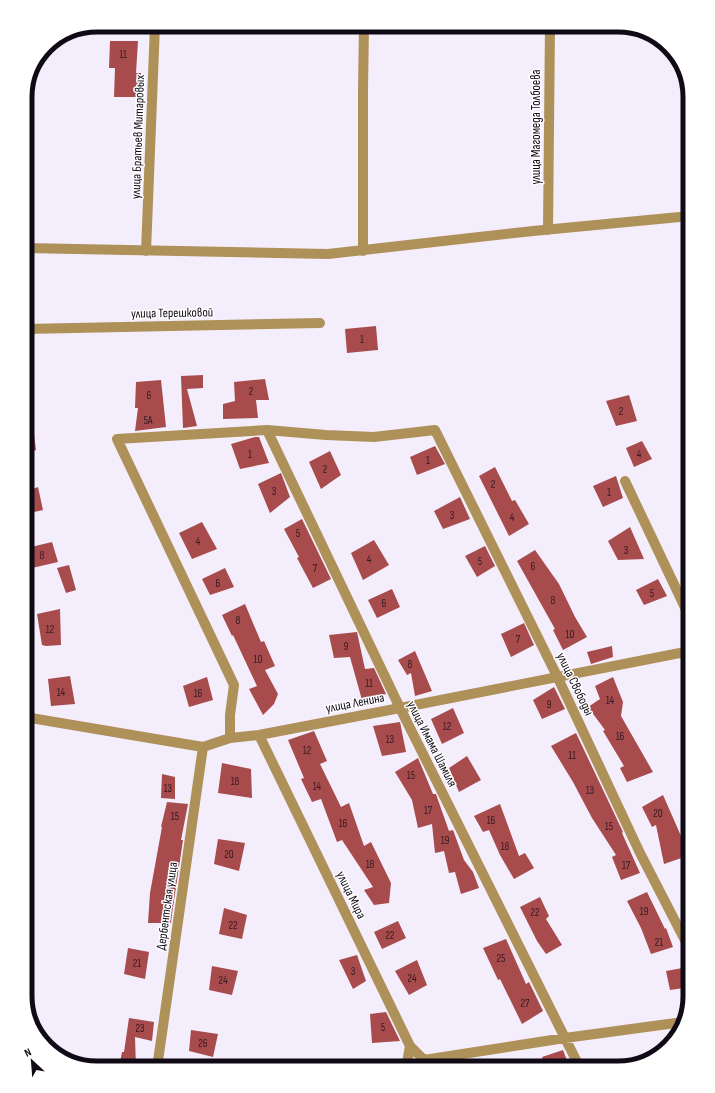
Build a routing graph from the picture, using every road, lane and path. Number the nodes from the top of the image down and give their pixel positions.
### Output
1 (155, 32) edge
2 (364, 32) edge
3 (550, 32) edge
4 (683, 217) edge
5 (548, 230) junction
6 (32, 248) edge
7 (363, 250) junction
8 (146, 251) junction
9 (320, 323) dead end
10 (32, 329) edge
11 (267, 430) junction
12 (625, 480) dead end
13 (683, 603) edge
14 (683, 652) edge
15 (557, 676) junction
16 (400, 708) junction
17 (32, 718) edge
18 (260, 734) junction
19 (230, 738) junction
20 (203, 747) junction
21 (683, 936) edge
22 (677, 1023) edge
23 (565, 1038) junction
24 (410, 1046) junction
25 (158, 1061) edge
26 (407, 1061) edge
27 (423, 1061) edge
28 (442, 1061) edge
29 (576, 1061) edge

1 - 8 street, улица Братьев Митаровых
2 - 7 street
3 - 5 street, улица Магомеда Толбоева
4 - 5 street
5 - 7 street
6 - 8 street
7 - 8 street
9 - 10 street, улица Терешковой
11 - 15 street, улица Свободы
11 - 16 street, улица Имама Шамиля
11 - 19 street
12 - 13 street
14 - 15 street, улица Ленина
15 - 16 street, улица Ленина
15 - 21 street, улица Свободы
16 - 18 street, улица Ленина
16 - 23 street, улица Имама Шамиля
17 - 20 street, улица Ленина
18 - 19 street, улица Ленина
18 - 24 street, улица Мира
19 - 20 street, улица Ленина
20 - 25 street, Дербентская улица
22 - 23 street
23 - 28 street
23 - 29 street, улица Имама Шамиля
24 - 26 street
24 - 27 street, улица Мира

